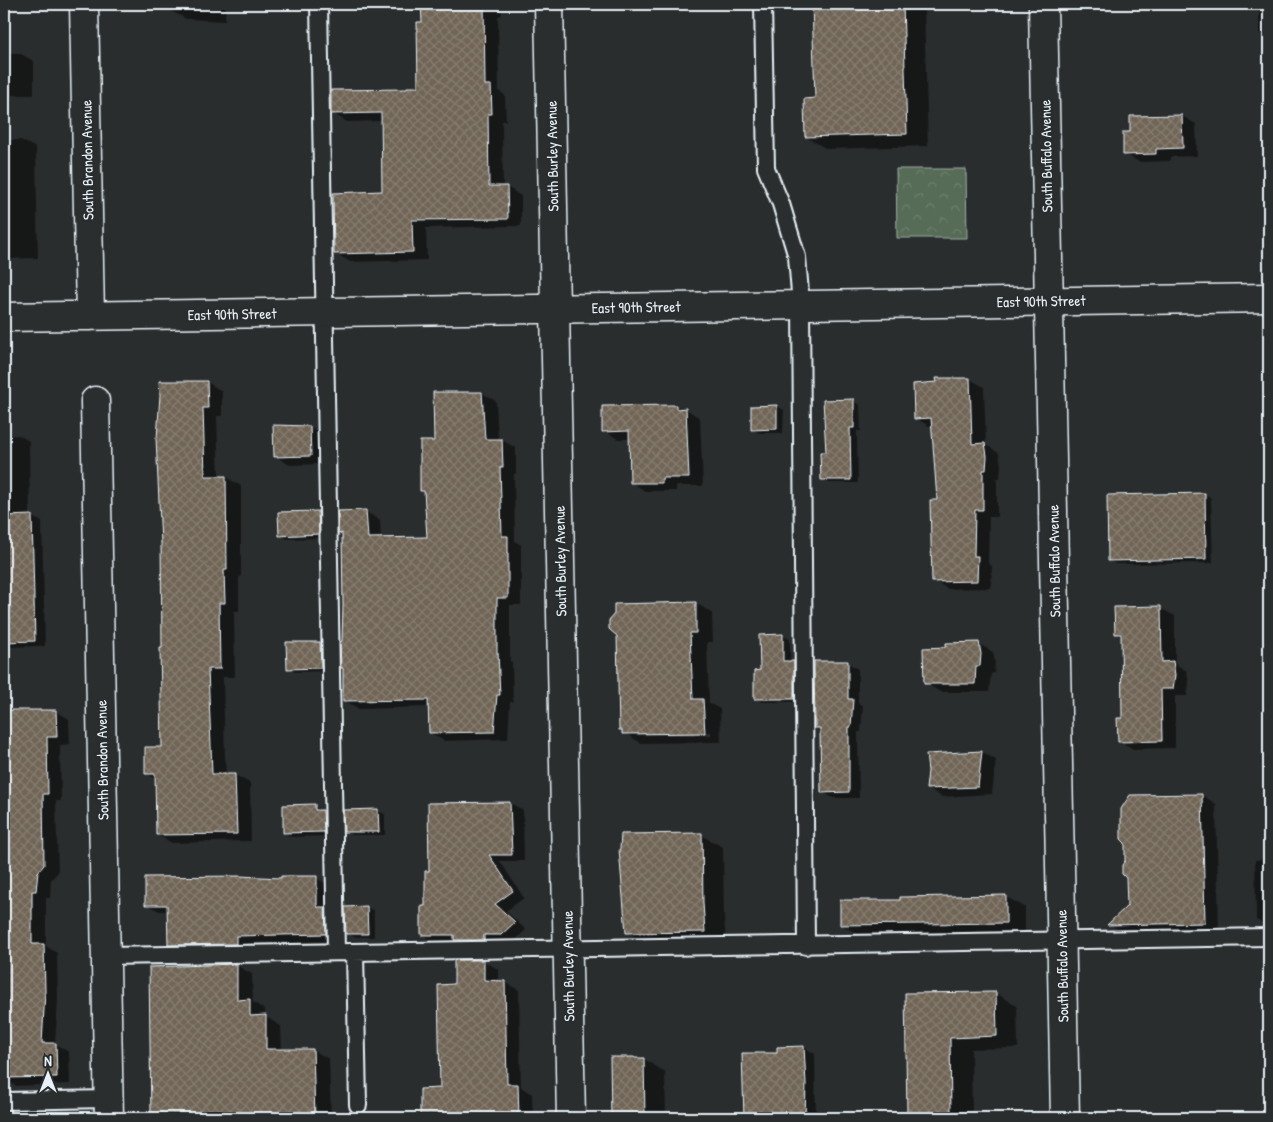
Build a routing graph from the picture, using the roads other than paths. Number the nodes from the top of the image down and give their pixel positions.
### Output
1 (84, 4) edge
2 (319, 4) edge
3 (549, 4) edge
4 (763, 4) edge
5 (1044, 4) edge
6 (1269, 298) edge
7 (1048, 301) junction
8 (801, 305) junction
9 (555, 308) junction
10 (325, 312) junction
11 (90, 316) junction
12 (4, 317) edge
13 (95, 401) dead end
14 (1269, 937) edge
15 (1062, 940) junction
16 (806, 946) junction
17 (568, 948) junction
18 (336, 952) junction
19 (355, 952) junction
20 (106, 956) junction
21 (4, 1101) edge
22 (358, 1105) dead end
23 (109, 1109) edge
24 (571, 1118) edge
25 (1064, 1118) edge

1 - 11 street, South Brandon Avenue
2 - 10 lane
3 - 9 street, South Burley Avenue
4 - 8 lane
5 - 7 street, South Buffalo Avenue
6 - 7 street, East 90th Street
7 - 8 street, East 90th Street
7 - 15 street, South Buffalo Avenue
8 - 9 street, East 90th Street
8 - 16 lane
9 - 10 street, East 90th Street
9 - 17 street, South Burley Avenue
10 - 11 street, East 90th Street
10 - 18 lane
11 - 12 street, East 90th Street
13 - 20 street, South Brandon Avenue
14 - 15 lane
15 - 16 lane
15 - 25 street, South Buffalo Avenue
16 - 17 lane
17 - 19 lane
17 - 24 street, South Burley Avenue
18 - 19 lane
18 - 20 lane
19 - 22 lane
20 - 23 street, South Brandon Avenue
21 - 23 lane

